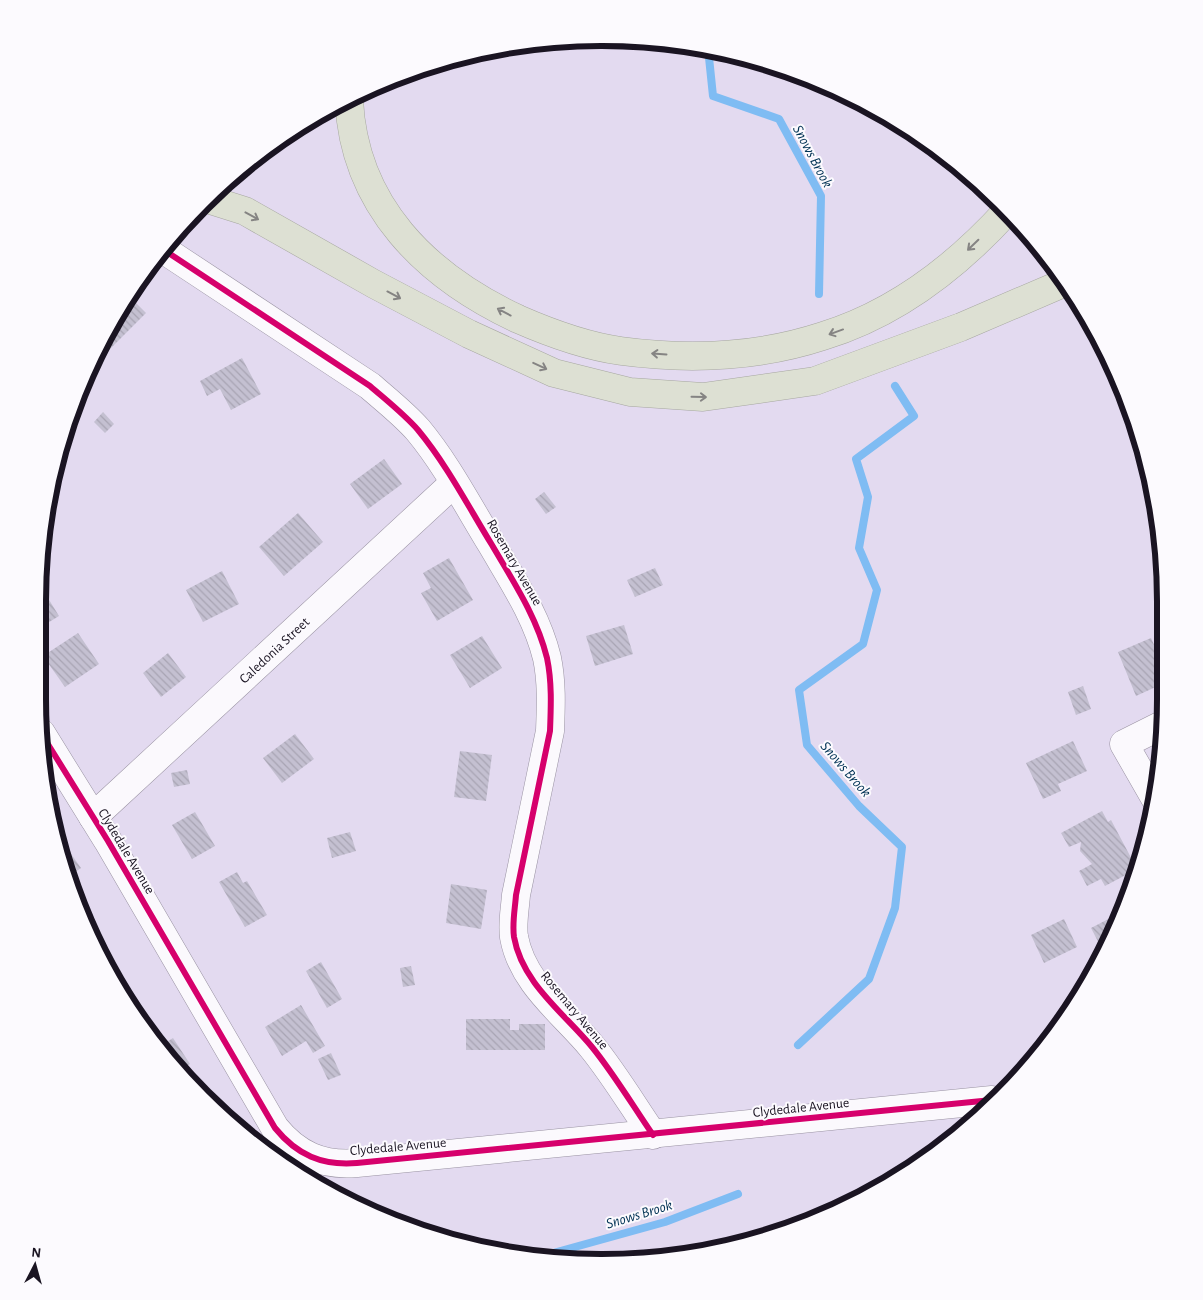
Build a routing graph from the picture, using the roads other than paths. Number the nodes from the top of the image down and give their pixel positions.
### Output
1 (350, 107) edge
2 (216, 202) edge
3 (1001, 217) edge
4 (169, 253) edge
5 (1058, 286) edge
6 (454, 483) junction
7 (1156, 727) edge
8 (48, 744) edge
9 (1149, 788) edge
10 (93, 817) junction
11 (984, 1101) edge
12 (653, 1135) junction

3 -> 1 highway
2 -> 5 highway
4 - 6 street, Rosemary Avenue
6 - 10 street, Caledonia Street
6 - 12 street, Rosemary Avenue
7 - 9 street
8 - 10 street, Clydedale Avenue
10 - 12 street, Clydedale Avenue
11 - 12 street, Clydedale Avenue

